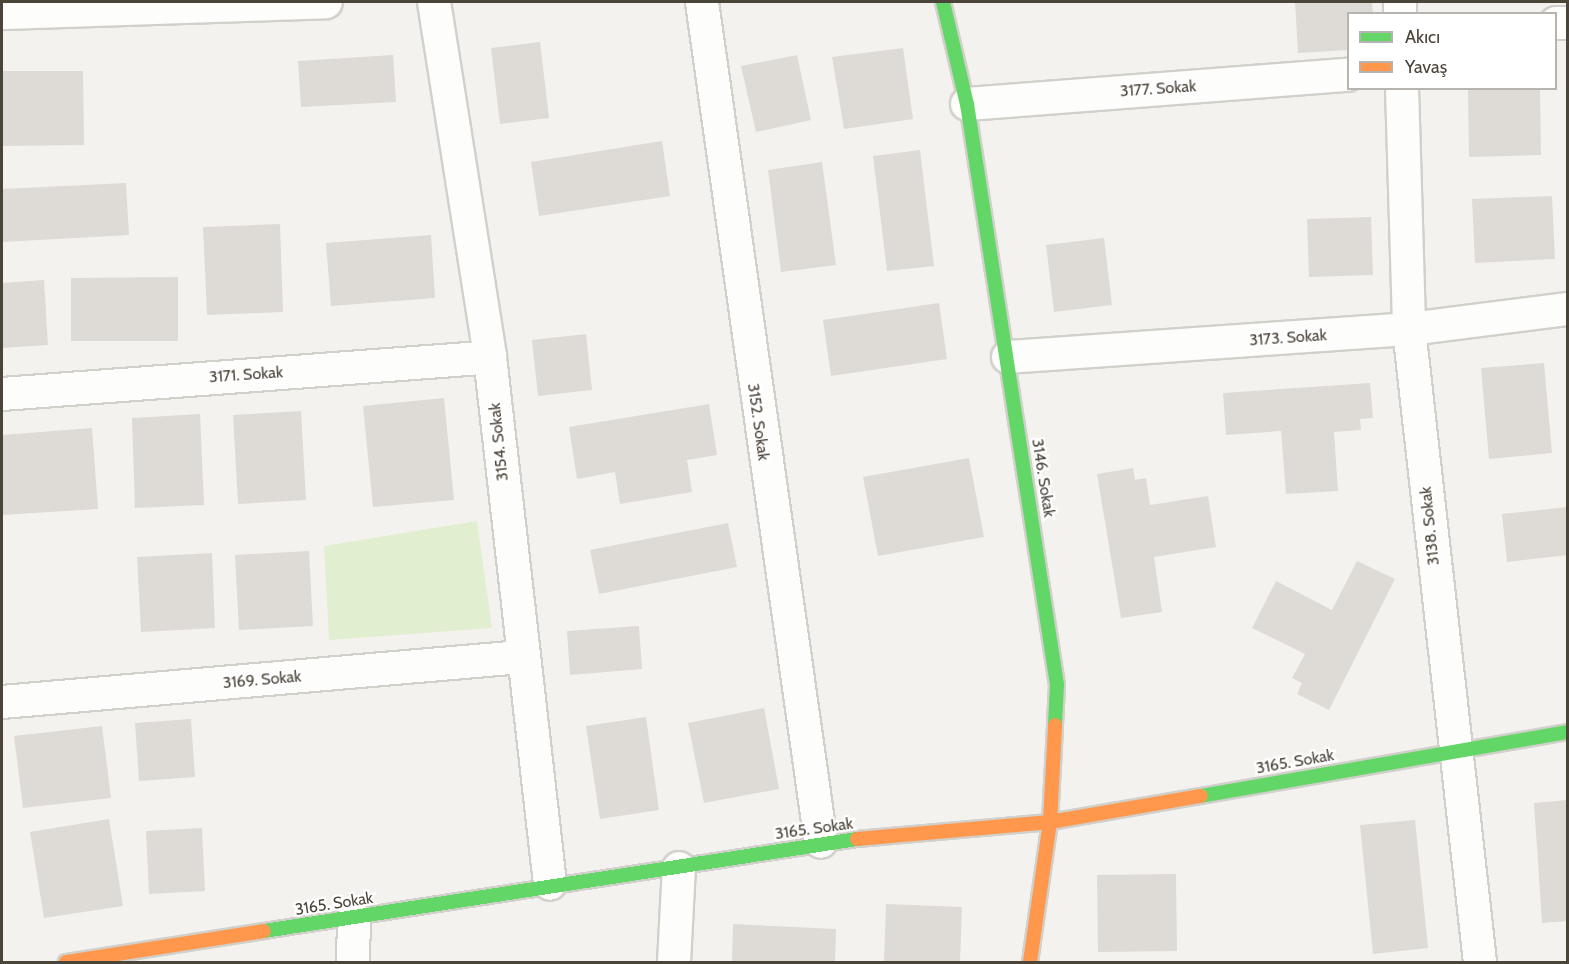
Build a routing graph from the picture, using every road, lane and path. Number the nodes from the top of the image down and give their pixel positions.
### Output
1 (326, 2) edge
2 (434, 2) edge
3 (702, 2) edge
4 (943, 2) edge
5 (2, 13) edge
6 (1347, 75) edge
7 (1402, 90) edge
8 (967, 104) junction
9 (1568, 309) edge
10 (1409, 329) junction
11 (490, 357) junction
12 (1008, 357) junction
13 (2, 394) edge
14 (522, 657) junction
15 (2, 702) edge
16 (1568, 732) edge
17 (1452, 751) junction
18 (1050, 822) junction
19 (821, 842) junction
20 (679, 868) junction
21 (550, 884) junction
22 (354, 918) junction
23 (66, 963) edge
24 (353, 963) edge
25 (674, 963) edge
26 (1030, 963) edge
27 (1480, 963) edge

1 - 5 street
2 - 11 street, 3154. Sokak
3 - 19 street, 3152. Sokak
4 - 8 street, 3146. Sokak
6 - 8 street, 3177. Sokak
7 - 10 street, 3138. Sokak
8 - 12 street, 3146. Sokak
9 - 10 street, 3173. Sokak
10 - 12 street, 3173. Sokak
10 - 17 street, 3138. Sokak
11 - 13 street, 3171. Sokak
11 - 14 street, 3154. Sokak
12 - 18 street, 3146. Sokak
14 - 15 street, 3169. Sokak
14 - 21 street, 3154. Sokak
16 - 17 street, 3165. Sokak
17 - 18 street, 3165. Sokak
17 - 27 street, 3138. Sokak
18 - 19 street, 3165. Sokak
18 - 26 street, 3146. Sokak
19 - 20 street, 3165. Sokak
20 - 21 street, 3165. Sokak
20 - 25 street
21 - 22 street, 3165. Sokak
22 - 23 street, 3165. Sokak
22 - 24 street

